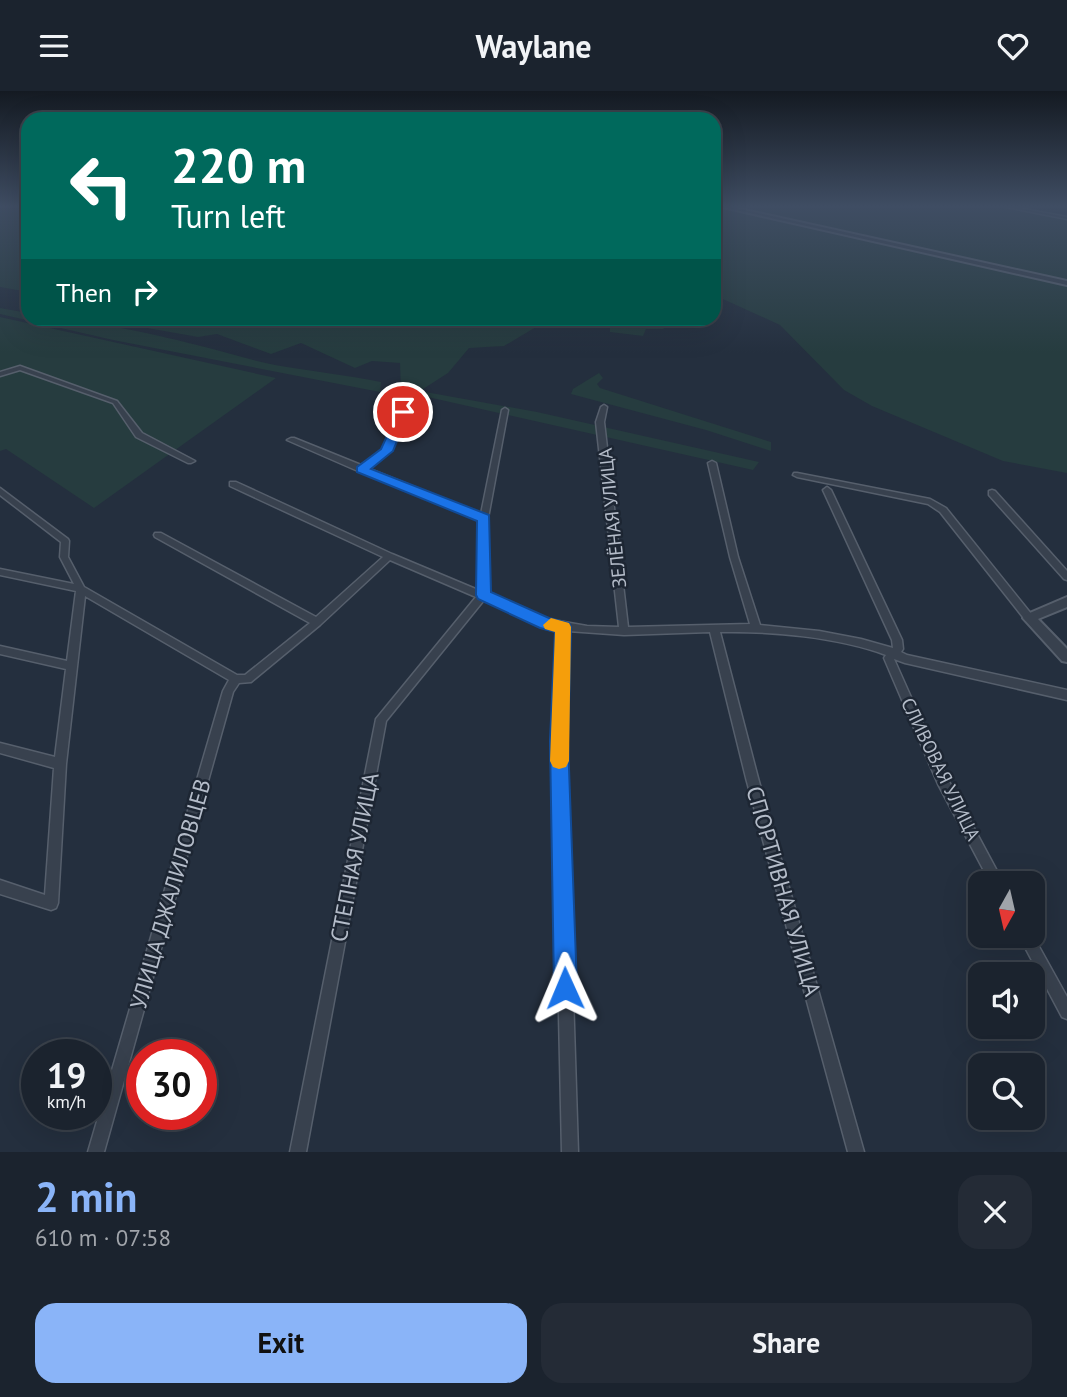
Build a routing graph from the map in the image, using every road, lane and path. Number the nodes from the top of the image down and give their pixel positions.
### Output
1 (939, 255) edge
2 (1067, 283) edge
3 (0, 374) edge
4 (411, 392) dead end
5 (604, 407) dead end
6 (505, 410) dead end
7 (291, 440) dead end
8 (191, 461) dead end
9 (712, 463) dead end
10 (361, 470) junction
11 (797, 475) dead end
12 (233, 484) dead end
13 (827, 490) dead end
14 (0, 491) edge
15 (992, 493) dead end
16 (484, 518) junction
17 (158, 535) dead end
18 (389, 556) junction
19 (0, 572) edge
20 (1067, 577) edge
21 (81, 589) junction
22 (484, 595) junction
23 (1067, 602) edge
24 (1029, 618) junction
25 (317, 622) junction
26 (563, 627) junction
27 (714, 628) junction
28 (756, 629) junction
29 (624, 631) junction
30 (0, 650) edge
31 (894, 653) junction
32 (1067, 657) edge
33 (72, 666) junction
34 (236, 679) junction
35 (1067, 695) edge
36 (0, 748) edge
37 (60, 764) junction
38 (991, 871) edge
39 (0, 887) edge
40 (1033, 949) edge
41 (1067, 1012) edge
42 (96, 1152) edge
43 (298, 1152) edge
44 (570, 1152) edge
45 (856, 1152) edge

1 - 2 street
3 - 8 street
4 - 10 street
5 - 29 street, ЗЕЛЁНАЯ УЛИЦА
6 - 16 street
7 - 10 street
9 - 28 street
10 - 16 street
11 - 24 street
12 - 18 street
13 - 31 street
14 - 21 street
15 - 20 street
16 - 22 street
17 - 25 street
18 - 22 street
18 - 25 street
19 - 21 street
21 - 33 street
21 - 34 street
22 - 26 street
22 - 43 street, СТЕПНАЯ УЛИЦА
23 - 24 street
24 - 32 street
25 - 34 street
26 - 29 street
26 - 44 street
27 - 28 street
27 - 29 street
27 - 45 street, СПОРТИВНАЯ УЛИЦА
28 - 31 street
30 - 33 street
31 - 35 street
31 - 38 street, СЛИВОВАЯ УЛИЦА
33 - 37 street
34 - 42 street, УЛИЦА ДЖАЛИЛОВЦЕВ
36 - 37 street
37 - 39 street
40 - 41 street

